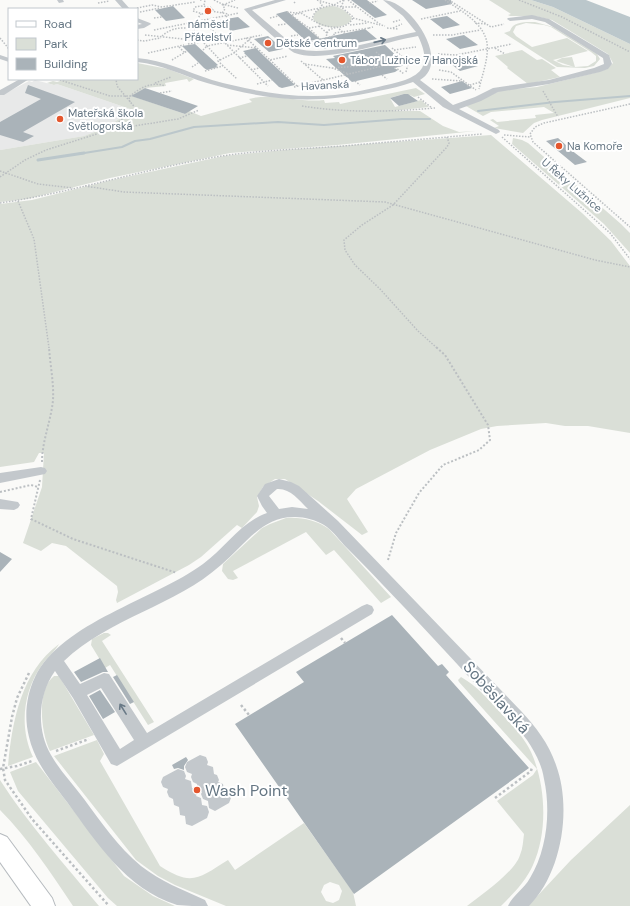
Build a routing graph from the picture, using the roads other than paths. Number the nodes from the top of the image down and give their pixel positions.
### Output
1 (118, 0) edge
2 (283, 0) edge
3 (386, 0) edge
4 (273, 1) edge
5 (126, 8) edge
6 (138, 20) edge
7 (507, 21) road end
8 (138, 30) edge
9 (421, 33) junction
10 (138, 60) edge
11 (23, 80) edge
12 (415, 80) junction
13 (0, 89) edge
14 (256, 92) junction
15 (246, 98) dead end
16 (446, 107) junction
17 (498, 134) road end
18 (41, 471) road end
19 (0, 478) edge
20 (0, 504) edge
21 (14, 505) dead end
22 (276, 514) junction
23 (332, 524) junction
24 (367, 610) dead end
25 (55, 660) junction
26 (78, 692) junction
27 (144, 742) junction
28 (0, 844) edge
29 (44, 906) edge
30 (199, 906) edge
31 (517, 906) edge

1 - 5 street
2 - 4 street
3 - 9 street
4 -> 9 street
6 - 8 street
7 - 16 street
9 - 12 street
10 - 14 street, Havanská
11 - 13 street
12 - 14 street, Havanská
12 - 16 street
14 - 15 street
16 - 17 street
18 - 19 street
20 - 21 street
22 - 23 street
22 - 23 street, Soběslavská
22 - 25 street
23 - 31 street, Soběslavská
24 - 27 street
25 - 26 street
25 - 30 street
27 -> 26 street
26 - 27 street
28 - 29 main road

